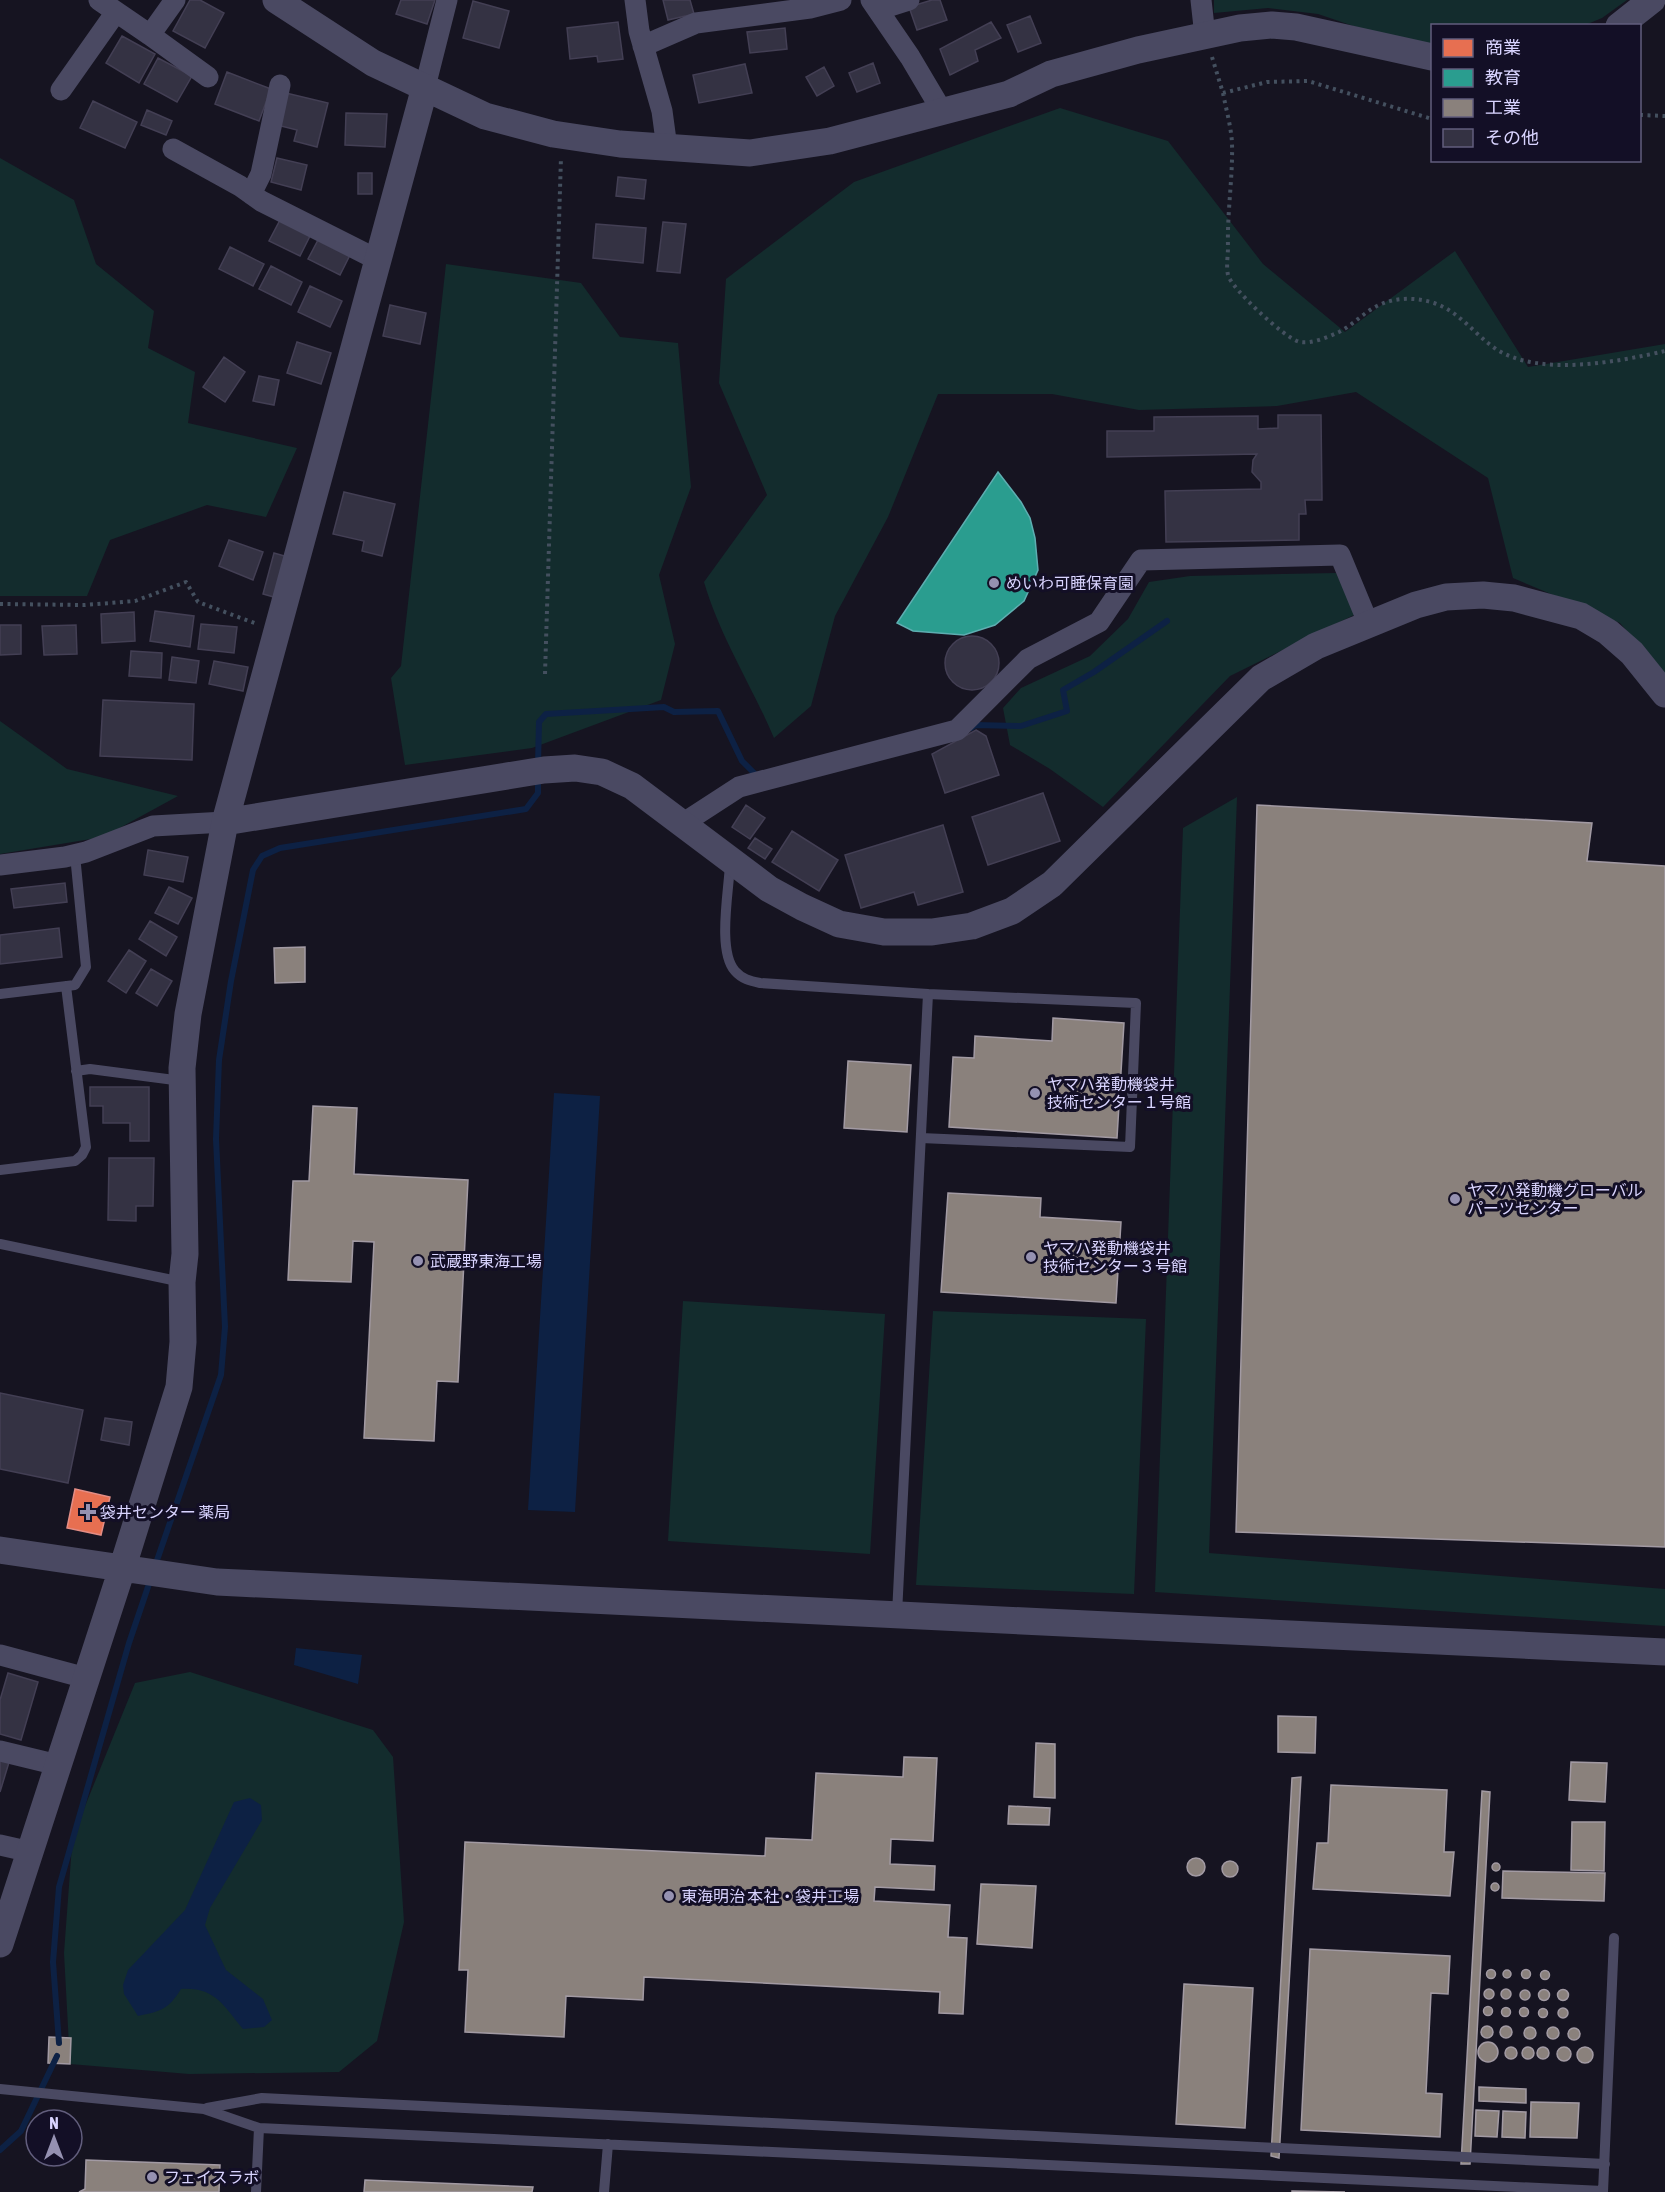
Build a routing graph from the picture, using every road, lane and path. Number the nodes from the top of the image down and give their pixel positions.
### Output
1 (99, 0) edge
2 (175, 0) edge
3 (276, 0) edge
4 (447, 0) edge
5 (635, 0) edge
6 (842, 0) edge
7 (909, 0) edge
8 (1201, 0) edge
9 (1652, 0) edge
10 (875, 6) edge
11 (116, 12) junction
12 (1621, 24) edge
13 (150, 35) junction
14 (1205, 36) junction
15 (643, 46) junction
16 (1431, 57) edge
17 (208, 77) dead end
18 (280, 85) dead end
19 (425, 87) junction
20 (61, 90) dead end
21 (1223, 93) junction
22 (942, 111) junction
23 (1641, 115) edge
24 (1665, 116) edge
25 (1431, 119) edge
26 (561, 136) junction
27 (667, 148) junction
28 (174, 149) dead end
29 (251, 194) junction
30 (378, 260) junction
31 (1665, 351) edge
32 (0, 604) edge
33 (1369, 625) junction
34 (278, 631) junction
35 (545, 674) dead end
36 (1665, 694) edge
37 (225, 822) junction
38 (682, 824) junction
39 (75, 855) junction
40 (730, 860) junction
41 (0, 865) edge
42 (66, 986) junction
43 (0, 994) edge
44 (928, 994) junction
45 (76, 1071) junction
46 (182, 1081) junction
47 (921, 1138) junction
48 (0, 1170) edge
49 (0, 1244) edge
50 (182, 1282) junction
51 (0, 1550) edge
52 (122, 1569) junction
53 (897, 1614) junction
54 (1665, 1652) edge
55 (0, 1655) edge
56 (86, 1678) junction
57 (0, 1751) edge
58 (58, 1765) junction
59 (0, 1845) edge
60 (31, 1852) junction
61 (1614, 1938) dead end
62 (0, 1944) edge
63 (0, 2089) edge
64 (204, 2109) junction
65 (259, 2128) junction
66 (608, 2144) junction
67 (1605, 2164) junction
68 (256, 2192) edge
69 (604, 2192) edge
70 (1603, 2192) edge

1 - 11 street
2 - 13 street
3 - 19 street
4 - 19 street
5 - 15 street
6 - 15 street
7 - 10 street
8 - 14 street
9 - 12 street
10 - 22 street
11 - 13 street
11 - 20 street
13 - 17 street
14 - 16 street
14 - 21 path
14 - 22 street
15 - 27 street
18 - 29 street
19 - 26 street
19 - 30 street
21 - 25 path
21 - 31 path
22 - 27 street
23 - 24 path
26 - 27 street
26 - 35 path
28 - 29 street
29 - 30 street
30 - 34 street
32 - 34 path
33 - 36 street
33 - 38 street
33 - 40 street
34 - 37 street
37 - 38 street
37 - 39 street
37 - 46 street
38 - 40 street
39 - 41 street
39 - 42 lane
40 - 44 lane
42 - 43 lane
42 - 45 lane
44 - 47 lane
44 - 47 lane
45 - 46 lane
45 - 48 lane
46 - 50 street
47 - 53 lane
49 - 50 lane
50 - 52 street
51 - 52 street
52 - 53 street
52 - 56 street
53 - 54 street
55 - 56 street
56 - 58 street
57 - 58 street
58 - 60 street
59 - 60 street
60 - 62 street
61 - 67 lane
63 - 64 lane
64 - 65 lane
64 - 67 lane
65 - 66 lane
65 - 68 lane
66 - 69 lane
66 - 70 lane
67 - 70 lane

